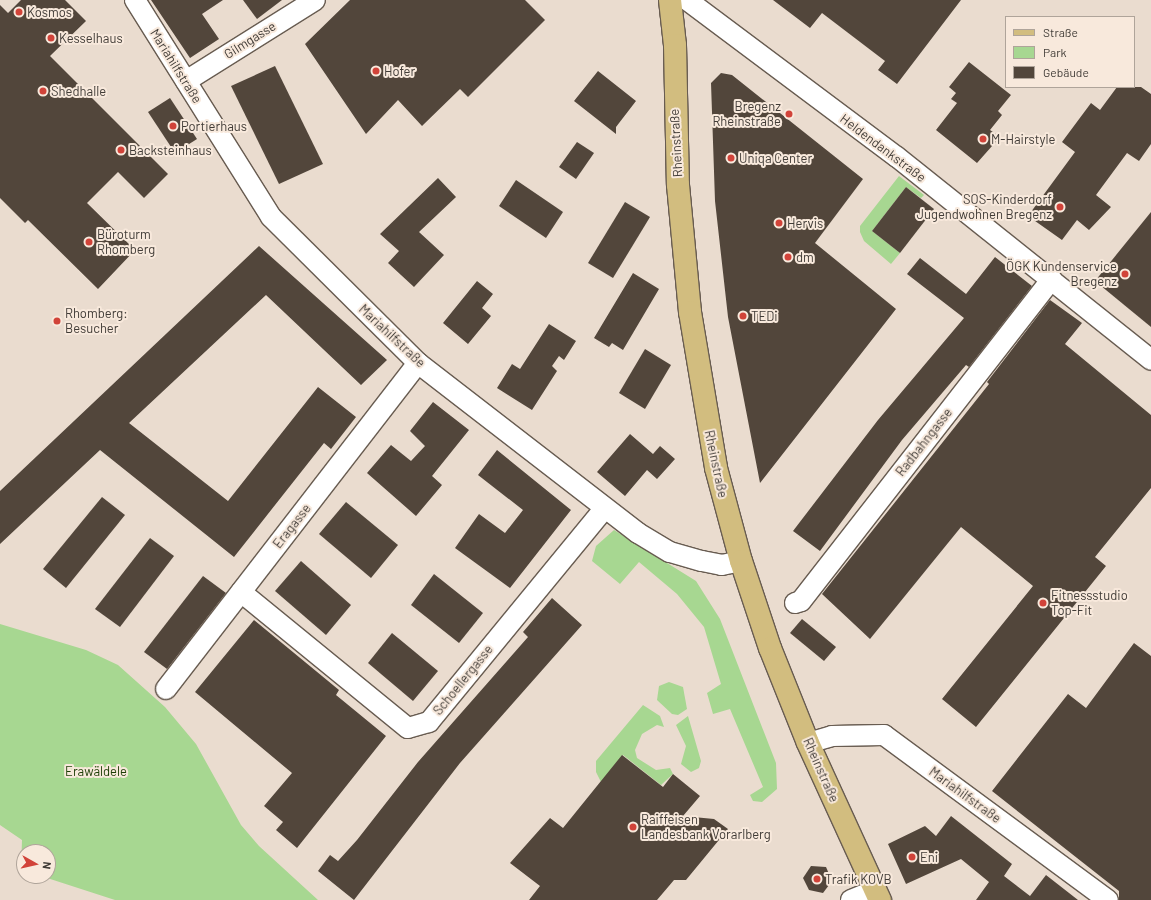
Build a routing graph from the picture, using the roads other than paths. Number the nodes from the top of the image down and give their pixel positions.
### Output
1 (135, 0) edge
2 (315, 0) edge
3 (670, 0) edge
4 (687, 0) edge
5 (186, 81) junction
6 (1052, 279) junction
7 (1151, 360) edge
8 (418, 362) junction
9 (603, 510) junction
10 (741, 560) junction
11 (241, 592) junction
12 (795, 603) dead end
13 (166, 690) dead end
14 (808, 743) junction
15 (878, 895) edge
16 (851, 900) edge
17 (1108, 900) edge

1 - 5 street, Mariahilfstraße
2 - 5 street, Gilmgasse
3 - 10 main road, Rheinstraße
4 - 6 street, Heldendankstraße
5 - 8 street, Mariahilfstraße
6 - 7 street, Heldendankstraße
6 - 12 street, Radbahngasse
8 - 9 street, Mariahilfstraße
8 - 11 street, Eragasse
9 - 10 street, Mariahilfstraße
9 - 11 street, Schoellergasse
10 - 14 main road, Rheinstraße
11 - 13 street, Eragasse
14 - 15 main road, Rheinstraße
14 - 17 street, Mariahilfstraße
15 - 16 street

